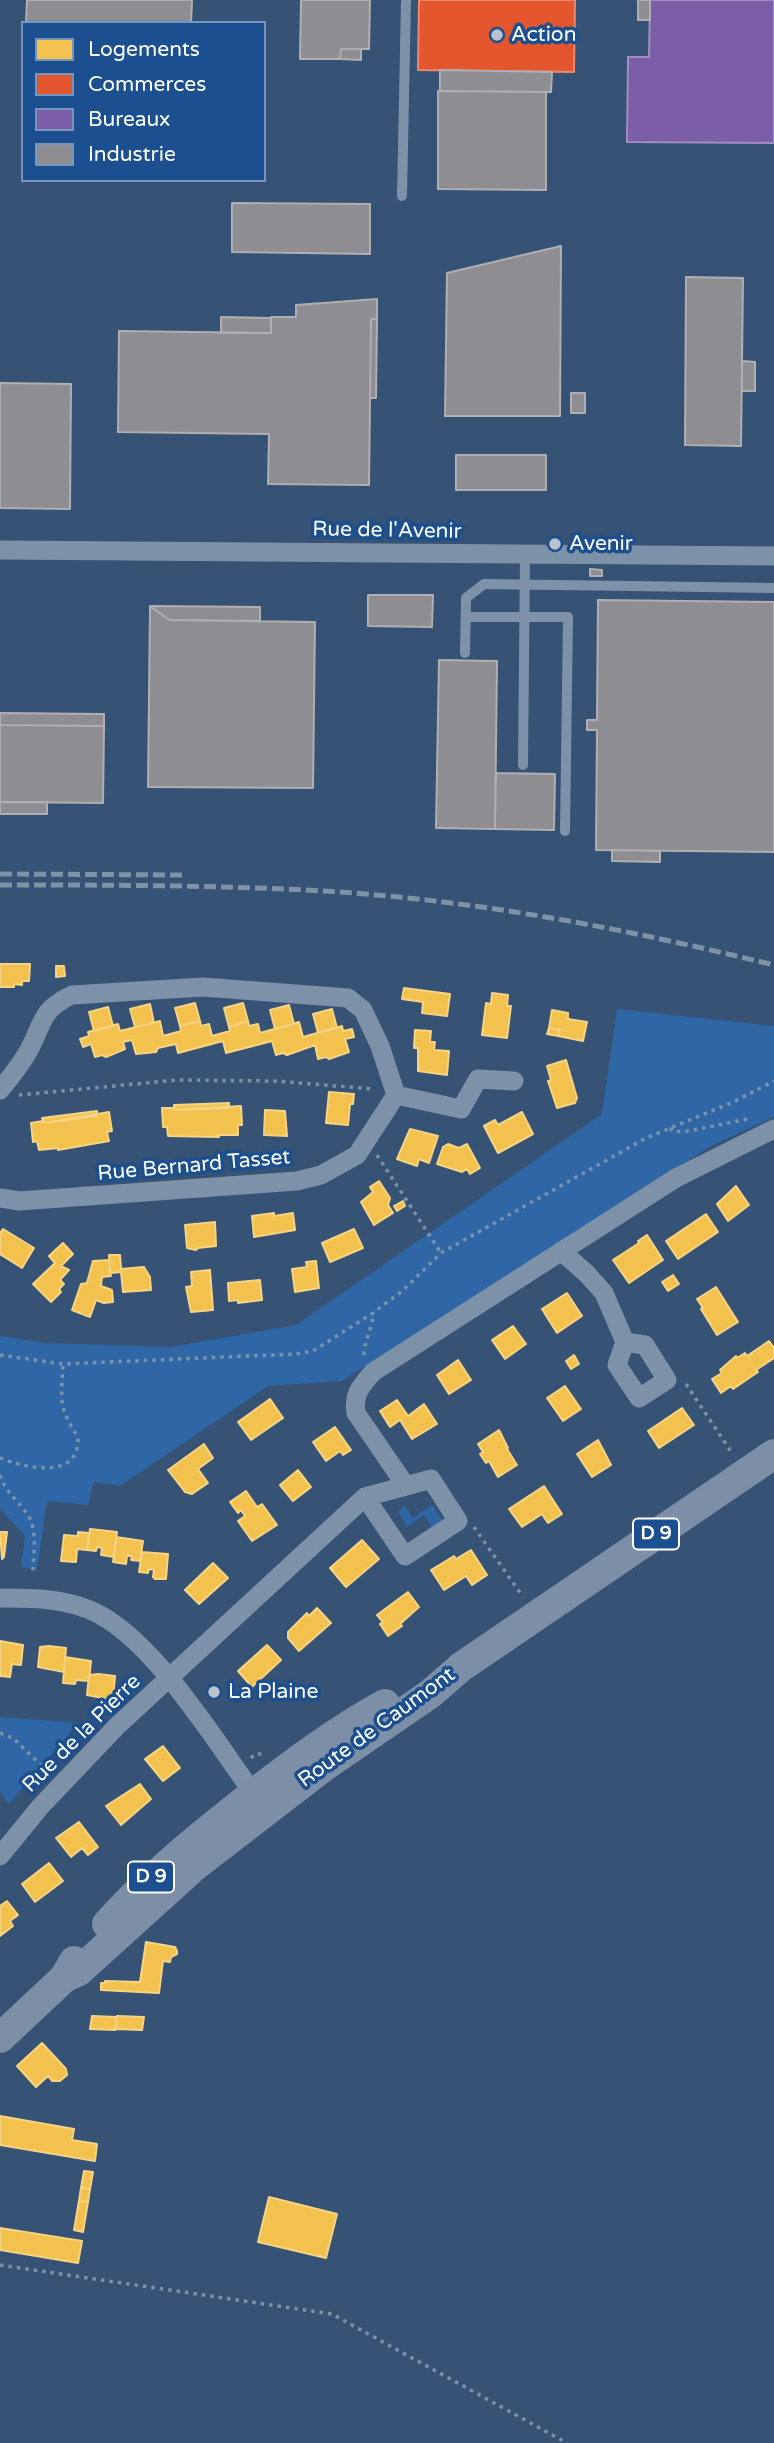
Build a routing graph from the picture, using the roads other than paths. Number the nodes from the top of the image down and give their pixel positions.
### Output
1 (406, 0) edge
2 (402, 197) dead end
3 (0, 550) edge
4 (525, 555) junction
5 (774, 556) edge
6 (525, 584) junction
7 (774, 588) edge
8 (466, 617) junction
9 (525, 617) junction
10 (465, 653) dead end
11 (523, 765) dead end
12 (565, 831) dead end
13 (514, 1082) dead end
14 (7, 1092) edge
15 (396, 1095) junction
16 (768, 1122) edge
17 (0, 1198) edge
18 (561, 1251) junction
19 (625, 1342) junction
20 (774, 1454) edge
21 (406, 1486) junction
22 (365, 1497) junction
23 (0, 1598) edge
24 (171, 1679) junction
25 (260, 1802) junction
26 (0, 1856) edge
27 (0, 2038) edge

1 - 2 lane
3 - 4 street, Rue de l'Avenir
4 - 5 street, Rue de l'Avenir
4 - 6 lane
6 - 7 lane
6 - 8 lane
6 - 9 lane
8 - 9 lane
8 - 10 lane
9 - 11 lane
9 - 12 lane
13 - 15 street
14 - 15 street
15 - 17 street, Rue Bernard Tasset
16 - 18 street
18 - 19 street
18 - 21 street
19 - 19 street
20 - 25 main road, Route de Caumont / D 9
21 - 22 street
21 - 22 street
22 - 24 street, Rue de la Pierre
23 - 24 street
24 - 25 street
24 - 26 street, Rue de la Pierre
25 - 27 main road, Route de Caumont / D 9

